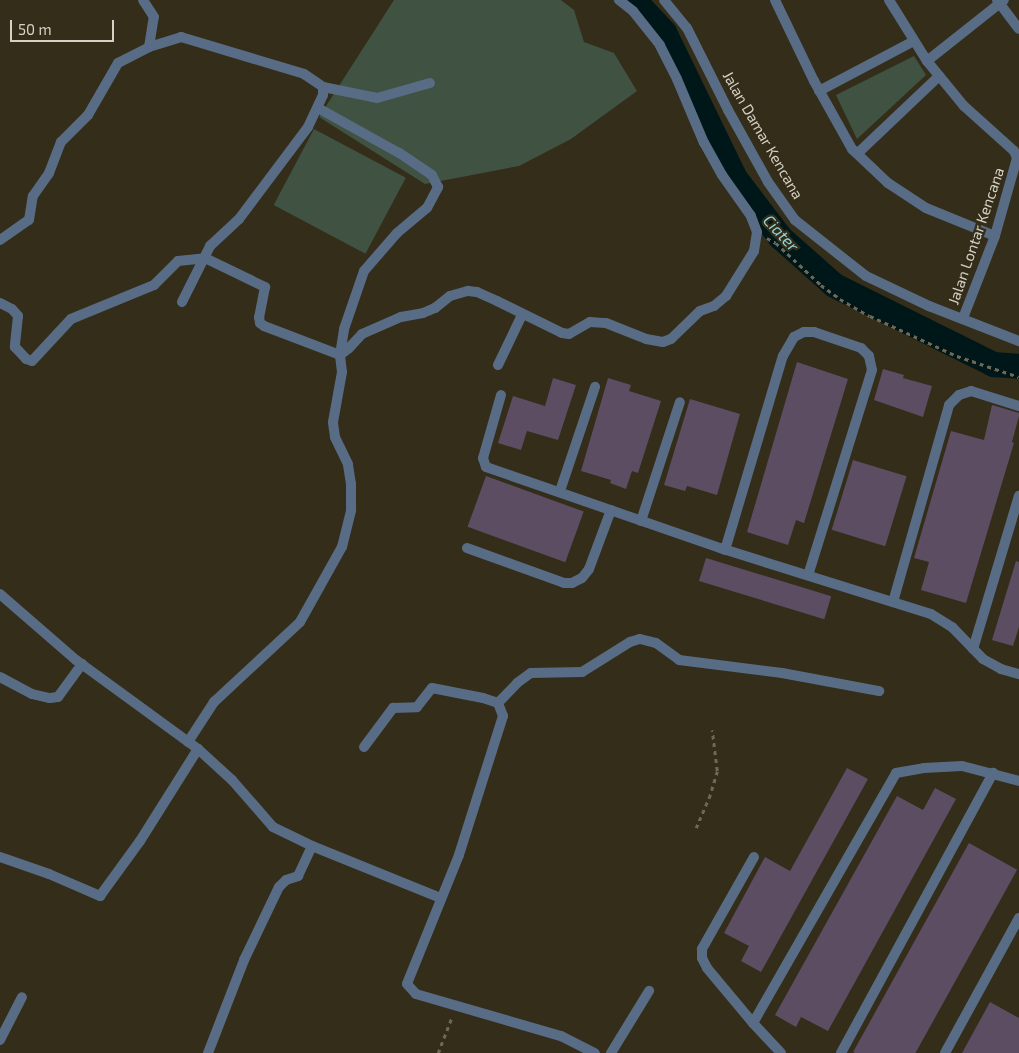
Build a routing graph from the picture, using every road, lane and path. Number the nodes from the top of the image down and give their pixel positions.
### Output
1 (143, 0) edge
2 (619, 0) edge
3 (664, 0) edge
4 (775, 0) edge
5 (889, 0) edge
6 (1000, 1) edge
7 (1019, 29) edge
8 (914, 41) junction
9 (148, 47) junction
10 (927, 61) junction
11 (939, 76) junction
12 (430, 83) dead end
13 (323, 87) junction
14 (819, 91) junction
15 (318, 108) junction
16 (858, 153) junction
17 (757, 232) junction
18 (995, 236) junction
19 (0, 240) edge
20 (205, 258) junction
21 (182, 302) dead end
22 (0, 303) edge
23 (522, 315) junction
24 (962, 318) junction
25 (1019, 341) edge
26 (340, 355) junction
27 (498, 365) dead end
28 (1019, 376) edge
29 (595, 387) dead end
30 (501, 395) dead end
31 (680, 402) dead end
32 (1019, 406) edge
33 (560, 491) junction
34 (1019, 496) edge
35 (612, 510) junction
36 (641, 521) junction
37 (467, 548) dead end
38 (725, 550) junction
39 (808, 575) junction
40 (0, 594) edge
41 (893, 602) junction
42 (973, 649) junction
43 (82, 664) junction
44 (1019, 674) edge
45 (0, 677) edge
46 (879, 691) dead end
47 (498, 703) junction
48 (712, 730) dead end
49 (188, 742) junction
50 (364, 747) dead end
51 (198, 749) junction
52 (993, 773) junction
53 (1019, 781) edge
54 (696, 828) dead end
55 (312, 846) junction
56 (754, 856) dead end
57 (0, 857) edge
58 (441, 898) junction
59 (1019, 918) edge
60 (648, 991) dead end
61 (22, 996) dead end
62 (456, 1007) junction
63 (753, 1023) junction
64 (0, 1040) edge
65 (208, 1053) edge
66 (438, 1053) edge
67 (595, 1053) edge
68 (611, 1053) edge
69 (781, 1053) edge
70 (841, 1053) edge
71 (945, 1053) edge

1 - 9 street
2 - 17 street
3 - 24 street, Jalan Damar Kencana
4 - 14 street
5 - 8 street, Jalan Lontar Kencana
6 - 7 street
6 - 10 street
8 - 10 street, Jalan Lontar Kencana
8 - 14 street
9 - 13 street
9 - 19 street
10 - 11 street, Jalan Lontar Kencana
11 - 16 street
11 - 18 street, Jalan Lontar Kencana
12 - 13 street
13 - 15 street
14 - 16 street
15 - 20 street
15 - 26 street
16 - 18 street
17 - 23 street
17 - 28 path
18 - 24 street, Jalan Lontar Kencana
20 - 21 street
20 - 22 street
20 - 26 street
23 - 26 street
23 - 27 street
24 - 25 street, Jalan Damar Kencana
26 - 49 street
29 - 33 street
30 - 33 street
31 - 36 street
32 - 41 street
33 - 35 street
34 - 42 street
35 - 36 street
35 - 37 street
36 - 38 street
38 - 39 street
38 - 39 street
39 - 41 street
40 - 43 street
41 - 42 street
42 - 44 street
43 - 45 street
43 - 49 street
46 - 47 street
47 - 50 street
47 - 58 street
48 - 54 path
49 - 51 street
51 - 55 street
51 - 57 street
52 - 53 street
52 - 63 street
52 - 70 street
55 - 58 street
55 - 65 street
56 - 63 street
58 - 62 street
59 - 71 street
60 - 68 street
61 - 64 street
62 - 66 path
62 - 67 street
63 - 69 street

